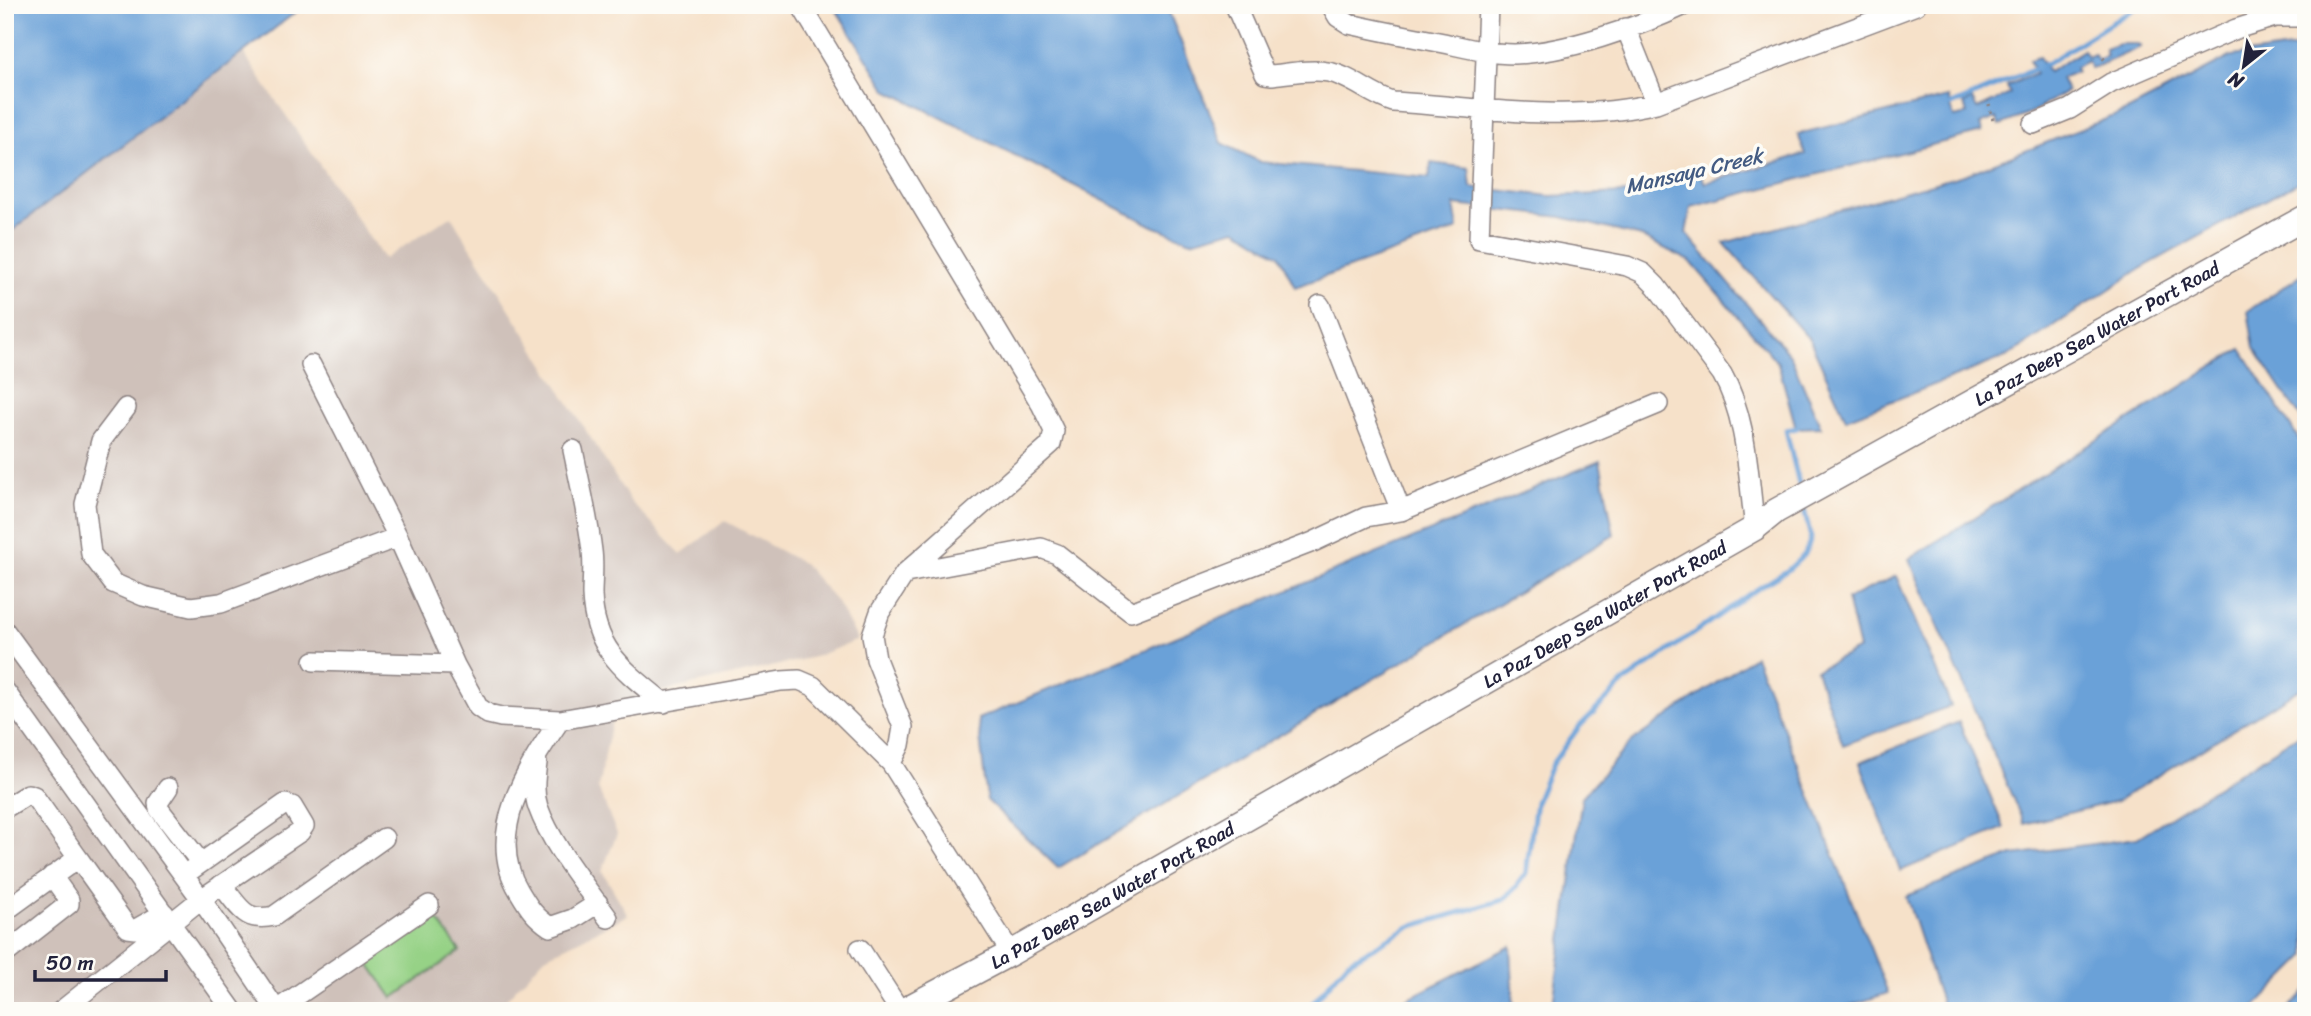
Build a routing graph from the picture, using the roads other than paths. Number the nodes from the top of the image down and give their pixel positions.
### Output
1 (801, 5) edge
2 (1235, 5) edge
3 (1331, 5) edge
4 (1488, 5) edge
5 (1685, 5) edge
6 (1916, 5) edge
7 (2306, 17) edge
8 (1626, 29) junction
9 (1486, 52) junction
10 (1656, 103) junction
11 (1485, 110) junction
12 (2033, 124) dead end
13 (2306, 217) edge
14 (1320, 305) dead end
15 (311, 365) dead end
16 (1658, 404) dead end
17 (126, 408) dead end
18 (573, 450) dead end
19 (1401, 511) junction
20 (1755, 528) junction
21 (398, 537) junction
22 (905, 573) junction
23 (5, 631) edge
24 (314, 661) dead end
25 (455, 665) junction
26 (5, 691) edge
27 (664, 703) junction
28 (561, 720) junction
29 (538, 752) junction
30 (891, 763) junction
31 (169, 788) dead end
32 (5, 808) edge
33 (384, 838) dead end
34 (78, 858) junction
35 (201, 863) junction
36 (184, 875) junction
37 (52, 876) junction
38 (221, 885) junction
39 (201, 899) junction
40 (429, 905) dead end
41 (5, 911) edge
42 (168, 918) junction
43 (860, 949) dead end
44 (1011, 953) junction
45 (5, 954) edge
46 (276, 1010) edge
47 (61, 1011) edge
48 (233, 1011) edge
49 (901, 1011) edge

1 - 22 street
2 - 11 street
3 - 9 street
4 - 9 street
5 - 8 street
6 - 10 street
7 - 12 street
8 - 9 street
8 - 10 street
9 - 11 street
10 - 11 street
11 - 20 street
13 - 20 main road, La Paz Deep Sea Water Port Road
14 - 19 street
15 - 21 street
16 - 19 street
17 - 21 street
18 - 27 street
19 - 22 street
20 - 44 main road, La Paz Deep Sea Water Port Road
21 - 25 street
22 - 30 street
23 - 36 street
24 - 25 street
25 - 28 street
26 - 42 street
27 - 28 street
27 - 30 street
28 - 29 street
29 - 29 street
30 - 44 street
31 - 35 street
32 - 34 street
33 - 38 street
34 - 37 street
34 - 42 street
35 - 36 street
35 - 38 street
36 - 39 street
37 - 41 street
37 - 45 street
38 - 39 street
39 - 42 street
39 - 46 street
40 - 46 street
42 - 47 street
42 - 48 street
43 - 49 street
44 - 49 main road, La Paz Deep Sea Water Port Road

